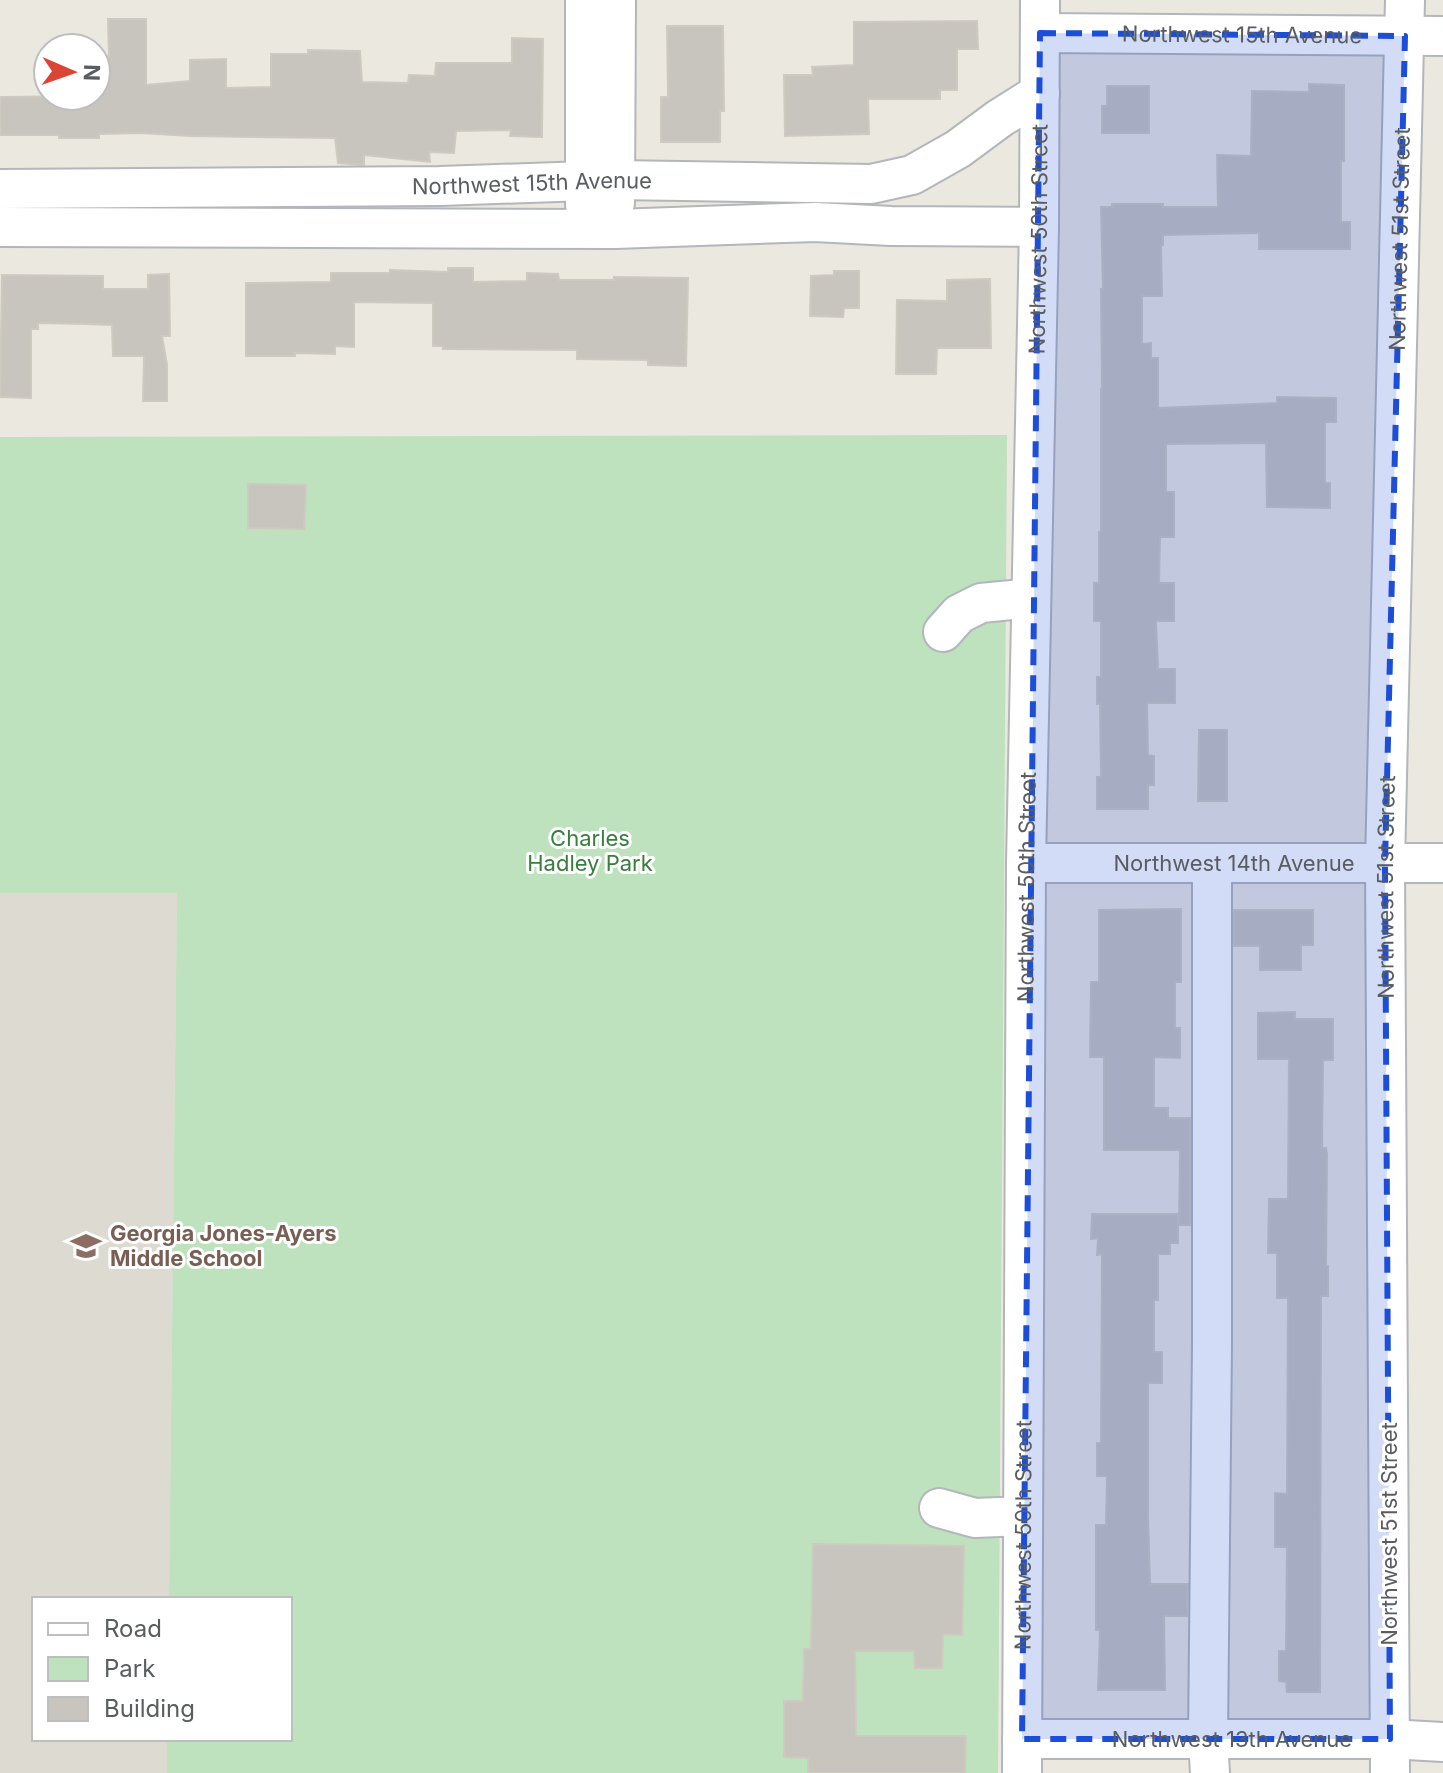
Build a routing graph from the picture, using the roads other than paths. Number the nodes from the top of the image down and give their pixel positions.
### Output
1 (585, 0) edge
2 (616, 0) edge
3 (1040, 16) edge
4 (1405, 18) edge
5 (1443, 36) edge
6 (1040, 93) junction
7 (599, 180) junction
8 (864, 184) junction
9 (429, 186) junction
10 (178, 188) junction
11 (0, 189) edge
12 (863, 224) junction
13 (0, 227) edge
14 (178, 227) junction
15 (1039, 227) junction
16 (429, 228) junction
17 (600, 229) junction
18 (1031, 598) junction
19 (943, 632) dead end
20 (1026, 863) junction
21 (1443, 863) edge
22 (1212, 864) junction
23 (1385, 864) junction
24 (939, 1508) dead end
25 (1023, 1516) junction
26 (1443, 1742) edge
27 (1022, 1756) edge
28 (1209, 1756) edge
29 (1390, 1756) edge

1 - 2 street
1 - 7 street
2 - 7 street
3 - 4 street, Northwest 15th Avenue
3 - 6 street, Northwest 50th Street
4 - 5 street, Northwest 15th Avenue
4 - 23 street, Northwest 51st Street
6 - 8 street, Northwest 15th Avenue
6 - 15 street, Northwest 50th Street
7 - 8 street, Northwest 15th Avenue
7 - 9 street, Northwest 15th Avenue
7 - 17 street
8 - 12 street
9 - 10 street, Northwest 15th Avenue
9 - 16 street
10 - 11 street, Northwest 15th Avenue
10 - 14 street
12 - 15 street, Northwest 15th Avenue
12 - 17 street, Northwest 15th Avenue
13 - 14 street, Northwest 15th Avenue
14 - 16 street, Northwest 15th Avenue
15 - 18 street, Northwest 50th Street
16 - 17 street, Northwest 15th Avenue
18 - 19 street
18 - 20 street, Northwest 50th Street
20 - 22 street, Northwest 14th Avenue
20 - 25 street, Northwest 50th Street
21 - 23 street, Northwest 14th Avenue
22 - 23 street, Northwest 14th Avenue
22 - 28 street
23 - 29 street, Northwest 51st Street
24 - 25 street
25 - 27 street, Northwest 50th Street
26 - 29 street, Northwest 13th Avenue
27 - 28 street, Northwest 13th Avenue
28 - 29 street, Northwest 13th Avenue

